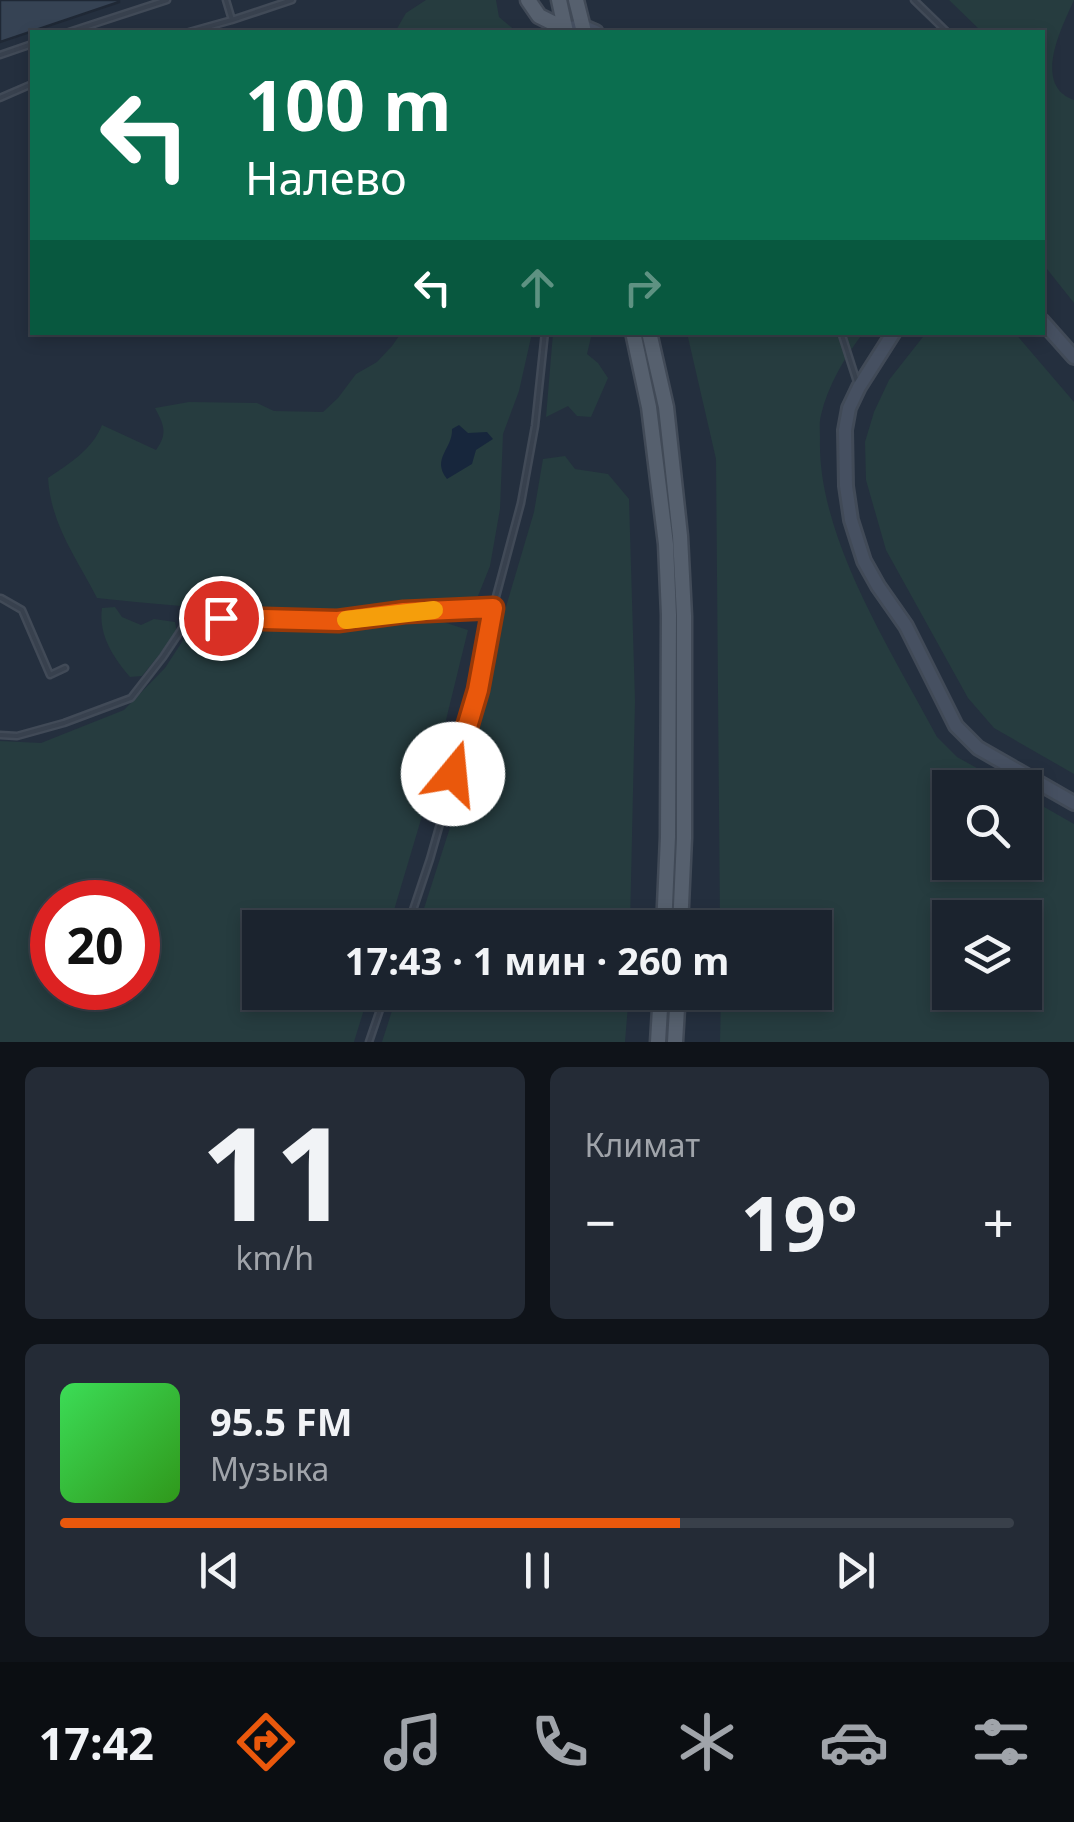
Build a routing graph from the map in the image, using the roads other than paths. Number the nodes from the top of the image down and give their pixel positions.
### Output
1 (167, 0) edge
2 (226, 0) edge
3 (292, 0) edge
4 (528, 0) edge
5 (558, 0) edge
6 (576, 0) edge
7 (914, 0) edge
8 (232, 20) junction
9 (75, 30) edge
10 (196, 30) edge
11 (563, 30) edge
12 (565, 30) edge
13 (587, 30) edge
14 (944, 30) edge
15 (30, 45) edge
16 (0, 55) edge
17 (30, 85) edge
18 (0, 98) edge
19 (1045, 324) edge
20 (545, 335) edge
21 (633, 335) edge
22 (650, 335) edge
23 (841, 335) edge
24 (892, 335) edge
25 (1074, 357) edge
26 (859, 386) junction
27 (1, 598) edge
28 (493, 608) junction
29 (65, 668) dead end
30 (0, 735) edge
31 (1074, 803) edge
32 (668, 837) junction
33 (684, 838) junction
34 (413, 910) edge
35 (665, 910) edge
36 (681, 910) edge
37 (380, 1010) edge
38 (660, 1010) edge
39 (677, 1010) edge
40 (369, 1042) edge
41 (658, 1042) edge
42 (675, 1042) edge

1 - 9 lane
2 - 8 lane
3 - 8 lane
4 - 11 main road
5 - 12 main road
6 - 13 main road
7 - 14 lane
8 - 10 lane
15 - 16 lane
17 - 18 lane
19 - 25 main road
20 - 28 lane
21 - 32 main road
22 - 33 main road
23 - 26 lane
24 - 26 main road
26 - 31 main road
27 - 29 lane
28 - 30 lane
28 - 34 lane
32 - 33 main road
32 - 35 main road
33 - 36 main road
37 - 40 lane
38 - 41 main road
39 - 42 main road

